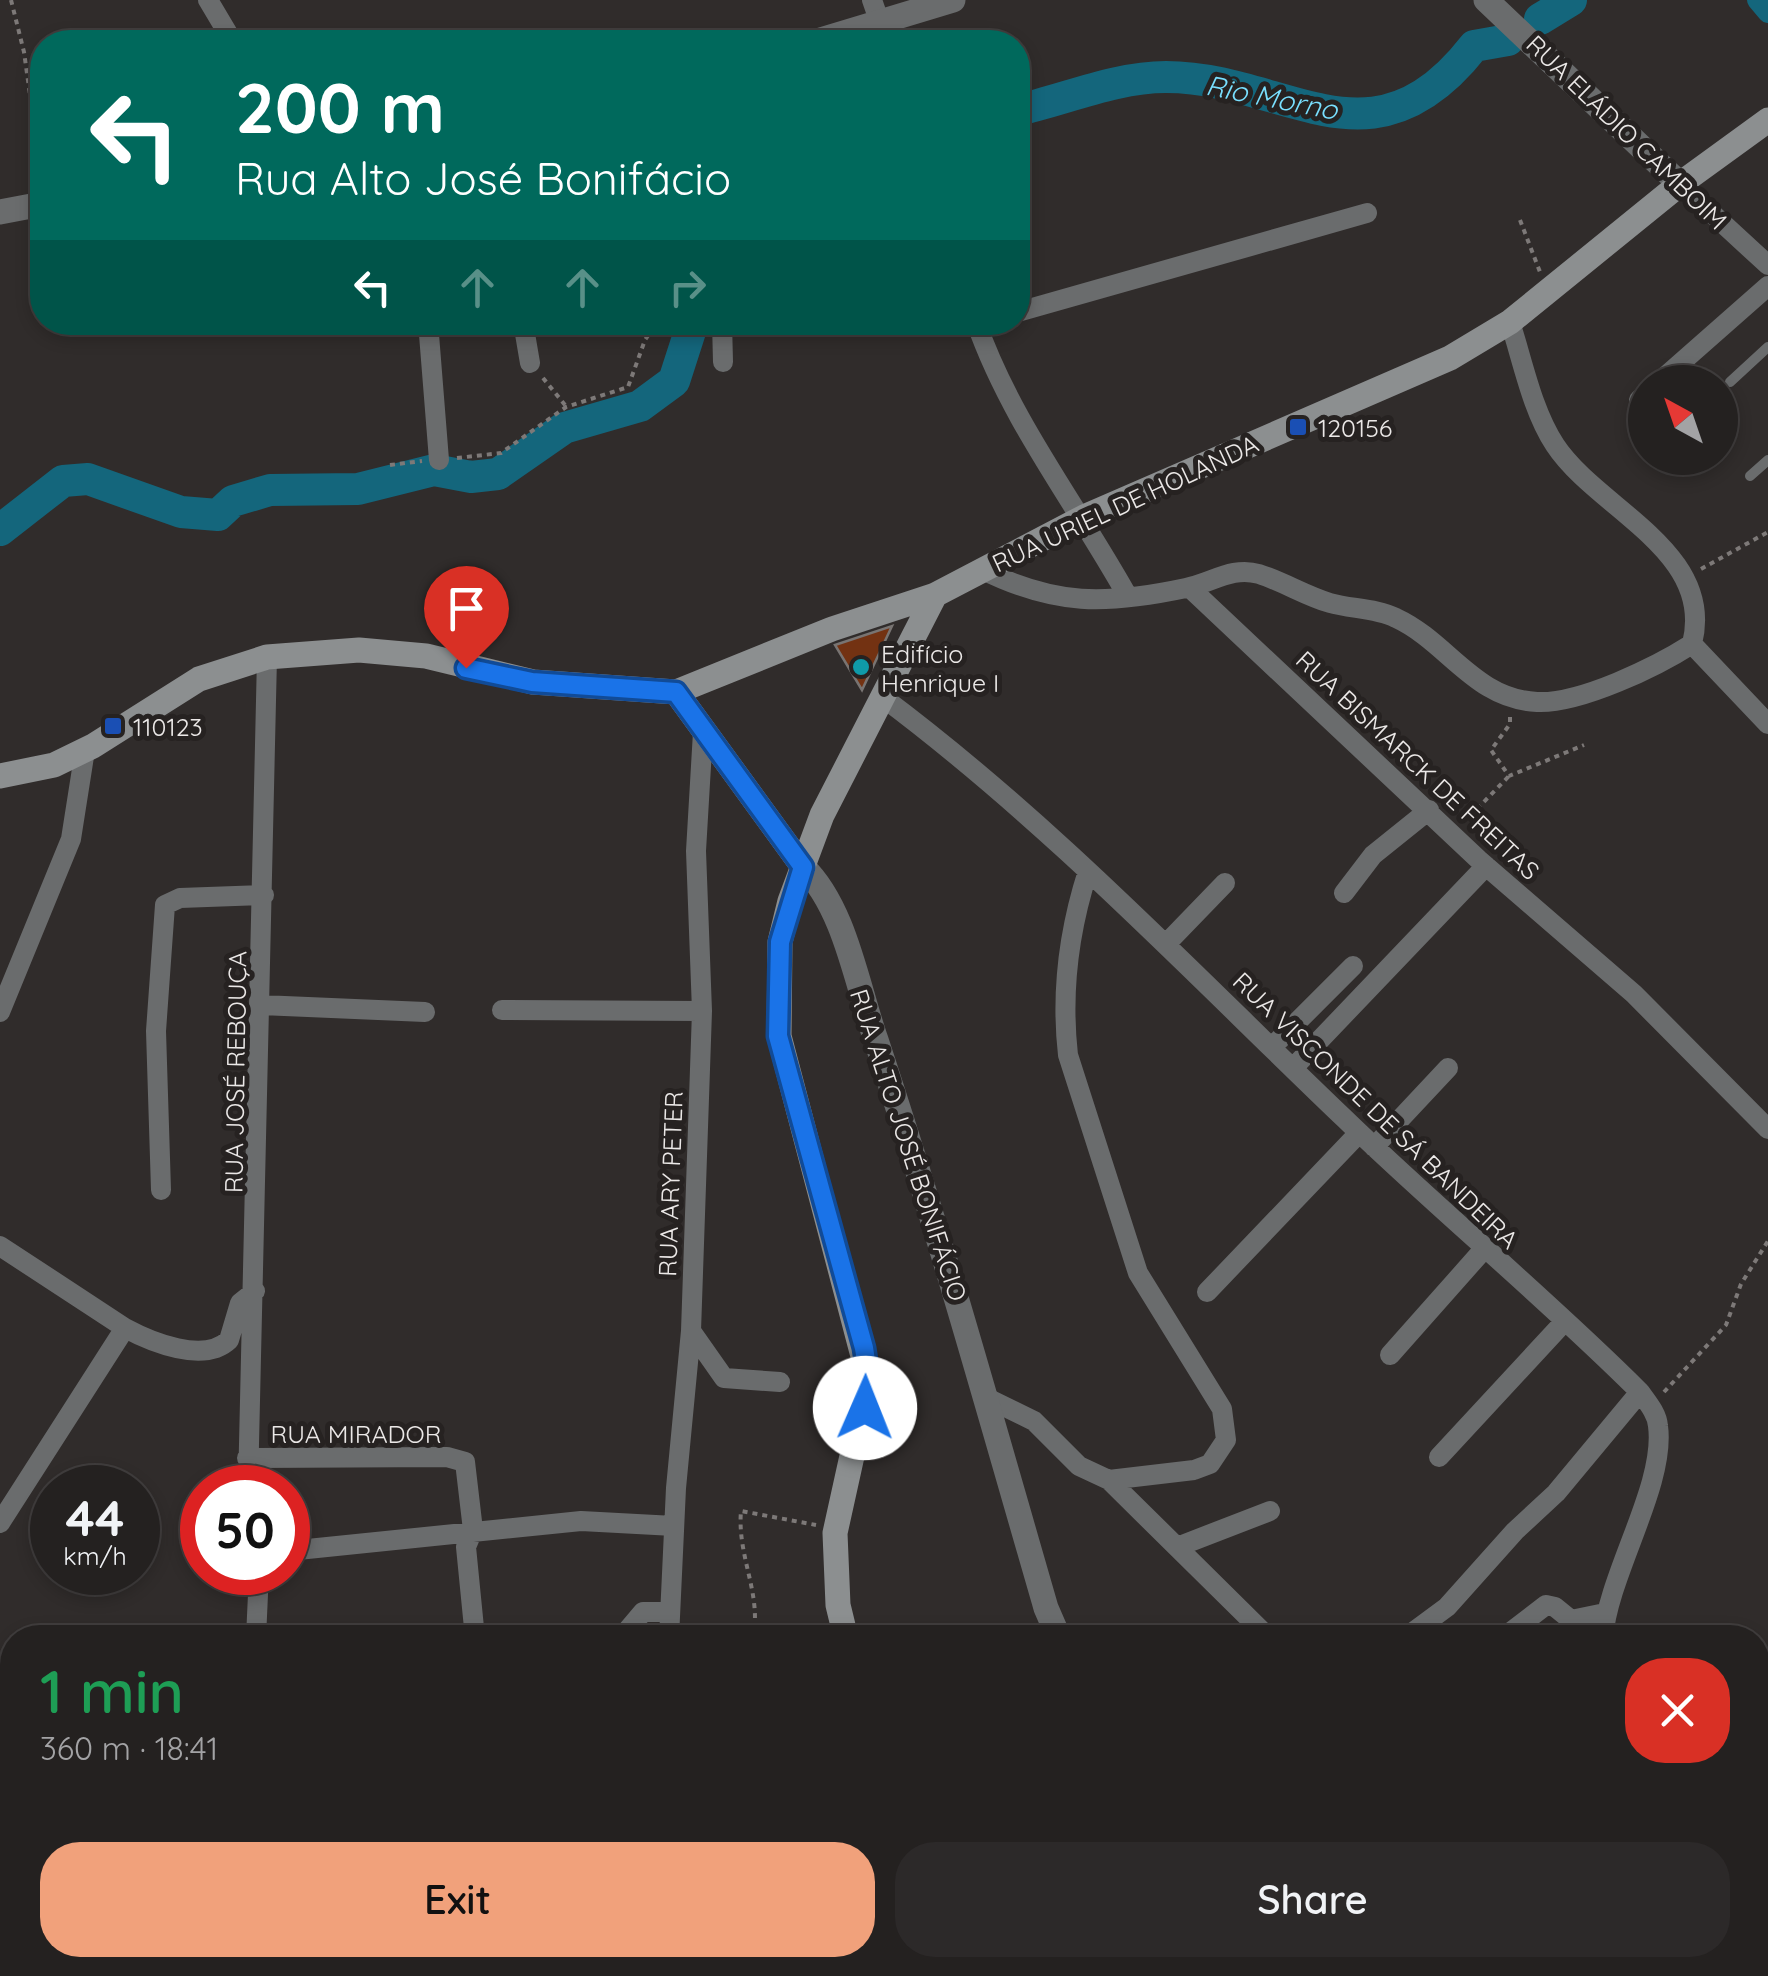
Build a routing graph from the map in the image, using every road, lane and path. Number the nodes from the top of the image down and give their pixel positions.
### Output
1 (11, 0) edge
2 (208, 0) edge
3 (953, 0) edge
4 (1486, 0) edge
5 (876, 11) edge
6 (226, 30) edge
7 (838, 30) edge
8 (30, 100) edge
9 (1768, 120) edge
10 (1680, 184) junction
11 (30, 206) edge
12 (0, 212) edge
13 (1367, 213) dead end
14 (1520, 220) dead end
15 (1768, 265) edge
16 (1768, 286) edge
17 (1547, 290) junction
18 (1030, 309) edge
19 (1510, 322) junction
20 (429, 335) edge
21 (525, 335) edge
22 (648, 335) edge
23 (722, 335) edge
24 (983, 335) edge
25 (1768, 347) edge
26 (723, 362) dead end
27 (530, 363) joint
28 (1678, 365) edge
29 (1738, 375) edge
30 (566, 407) junction
31 (439, 460) junction
32 (1768, 460) edge
33 (390, 465) dead end
34 (1750, 476) dead end
35 (1084, 517) junction
36 (1768, 532) edge
37 (980, 570) junction
38 (1684, 578) junction
39 (1190, 588) junction
40 (936, 595) junction
41 (1128, 597) junction
42 (1692, 644) junction
43 (267, 658) junction
44 (676, 692) junction
45 (880, 696) junction
46 (1509, 697) junction
47 (1768, 724) edge
48 (703, 732) junction
49 (1584, 745) dead end
50 (85, 750) junction
51 (0, 776) edge
52 (1510, 776) junction
53 (1477, 809) dead end
54 (1428, 810) junction
55 (1486, 866) junction
56 (803, 867) junction
57 (1088, 871) junction
58 (1224, 882) dead end
59 (1344, 892) dead end
60 (264, 895) junction
61 (1166, 943) junction
62 (1353, 966) dead end
63 (261, 1005) junction
64 (502, 1010) dead end
65 (702, 1011) junction
66 (0, 1012) edge
67 (424, 1012) dead end
68 (1272, 1047) junction
69 (1293, 1068) junction
70 (1448, 1068) dead end
71 (1768, 1129) edge
72 (1367, 1140) junction
73 (161, 1190) dead end
74 (1768, 1241) edge
75 (0, 1246) edge
76 (1484, 1249) junction
77 (255, 1291) junction
78 (1207, 1292) dead end
79 (1565, 1321) junction
80 (125, 1328) junction
81 (691, 1331) junction
82 (1390, 1355) dead end
83 (780, 1382) dead end
84 (987, 1398) junction
85 (1645, 1399) junction
86 (1438, 1457) dead end
87 (247, 1458) junction
88 (247, 1465) edge
89 (1109, 1480) junction
90 (1270, 1511) dead end
91 (0, 1523) edge
92 (674, 1526) junction
93 (836, 1528) junction
94 (473, 1530) junction
95 (1178, 1546) junction
96 (310, 1549) edge
97 (258, 1595) edge
98 (670, 1612) junction
99 (1605, 1613) junction
100 (257, 1625) edge
101 (474, 1625) edge
102 (632, 1625) edge
103 (669, 1625) edge
104 (754, 1625) edge
105 (844, 1625) edge
106 (1053, 1625) edge
107 (1256, 1625) edge
108 (1423, 1625) edge
109 (1519, 1625) edge
110 (1604, 1625) edge

1 - 8 path
2 - 6 street
3 - 5 street
4 - 10 street, RUA ELÁDIO CAMBOIM
5 - 7 street
9 - 10 main road, RUA URIEL DE HOLANDA
10 - 15 street, RUA ELÁDIO CAMBOIM
10 - 17 main road, RUA URIEL DE HOLANDA
11 - 12 street
13 - 18 street
14 - 17 path
16 - 28 street
17 - 19 main road, RUA URIEL DE HOLANDA
19 - 35 main road, RUA URIEL DE HOLANDA
19 - 38 street
20 - 31 street
21 - 27 street
22 - 30 path
23 - 26 street
24 - 35 street
25 - 29 lane
27 - 30 path
30 - 31 path
31 - 33 path
32 - 34 lane
35 - 37 main road, RUA URIEL DE HOLANDA
35 - 41 street
36 - 38 path
37 - 40 main road, RUA URIEL DE HOLANDA
37 - 41 street
38 - 42 street
39 - 41 street
39 - 46 street
39 - 54 street, RUA BISMARCK DE FREITAS
40 - 44 main road, RUA URIEL DE HOLANDA
40 - 45 main road
42 - 46 street
42 - 47 street
43 - 44 main road
43 - 50 main road
43 - 60 street, RUA JOSÉ REBOUÇA
44 - 48 main road, RUA ALTO JOSÉ BONIFÁCIO
45 - 56 main road
45 - 57 street, RUA VISCONDE DE SÁ BANDEIRA
46 - 52 path
48 - 56 main road, RUA ALTO JOSÉ BONIFÁCIO
48 - 65 street, RUA ARY PETER
49 - 52 path
50 - 51 main road
50 - 66 street
52 - 53 path
54 - 55 street, RUA BISMARCK DE FREITAS
54 - 59 street
55 - 69 street
55 - 71 street, RUA BISMARCK DE FREITAS
56 - 84 street, RUA ALTO JOSÉ BONIFÁCIO
56 - 93 main road
57 - 61 street, RUA VISCONDE DE SÁ BANDEIRA
57 - 89 street
58 - 61 street
60 - 63 street, RUA JOSÉ REBOUÇA
60 - 73 street
61 - 68 street, RUA VISCONDE DE SÁ BANDEIRA
62 - 68 street
63 - 67 street
63 - 77 street, RUA JOSÉ REBOUÇA
64 - 65 street
65 - 81 street, RUA ARY PETER
68 - 69 street, RUA VISCONDE DE SÁ BANDEIRA
69 - 72 street, RUA VISCONDE DE SÁ BANDEIRA
70 - 72 street
72 - 76 street, RUA VISCONDE DE SÁ BANDEIRA
72 - 78 street
74 - 85 path
75 - 80 street
76 - 79 street, RUA VISCONDE DE SÁ BANDEIRA
76 - 82 street
77 - 80 street
77 - 87 street, RUA JOSÉ REBOUÇA
79 - 85 street, RUA VISCONDE DE SÁ BANDEIRA
79 - 86 street
80 - 91 street
81 - 83 street
81 - 92 street, RUA ARY PETER
84 - 89 street
84 - 106 street, RUA ALTO JOSÉ BONIFÁCIO
85 - 99 street
85 - 108 street
87 - 88 street, RUA JOSÉ REBOUÇA
87 - 94 street, RUA MIRADOR
89 - 95 street
90 - 95 street
92 - 94 street
92 - 98 street, RUA ARY PETER
93 - 104 path
93 - 105 main road
94 - 96 street
94 - 101 street, RUA MIRADOR
95 - 107 street
97 - 100 street
98 - 102 street
98 - 103 street, RUA ARY PETER
99 - 109 street
99 - 110 street

